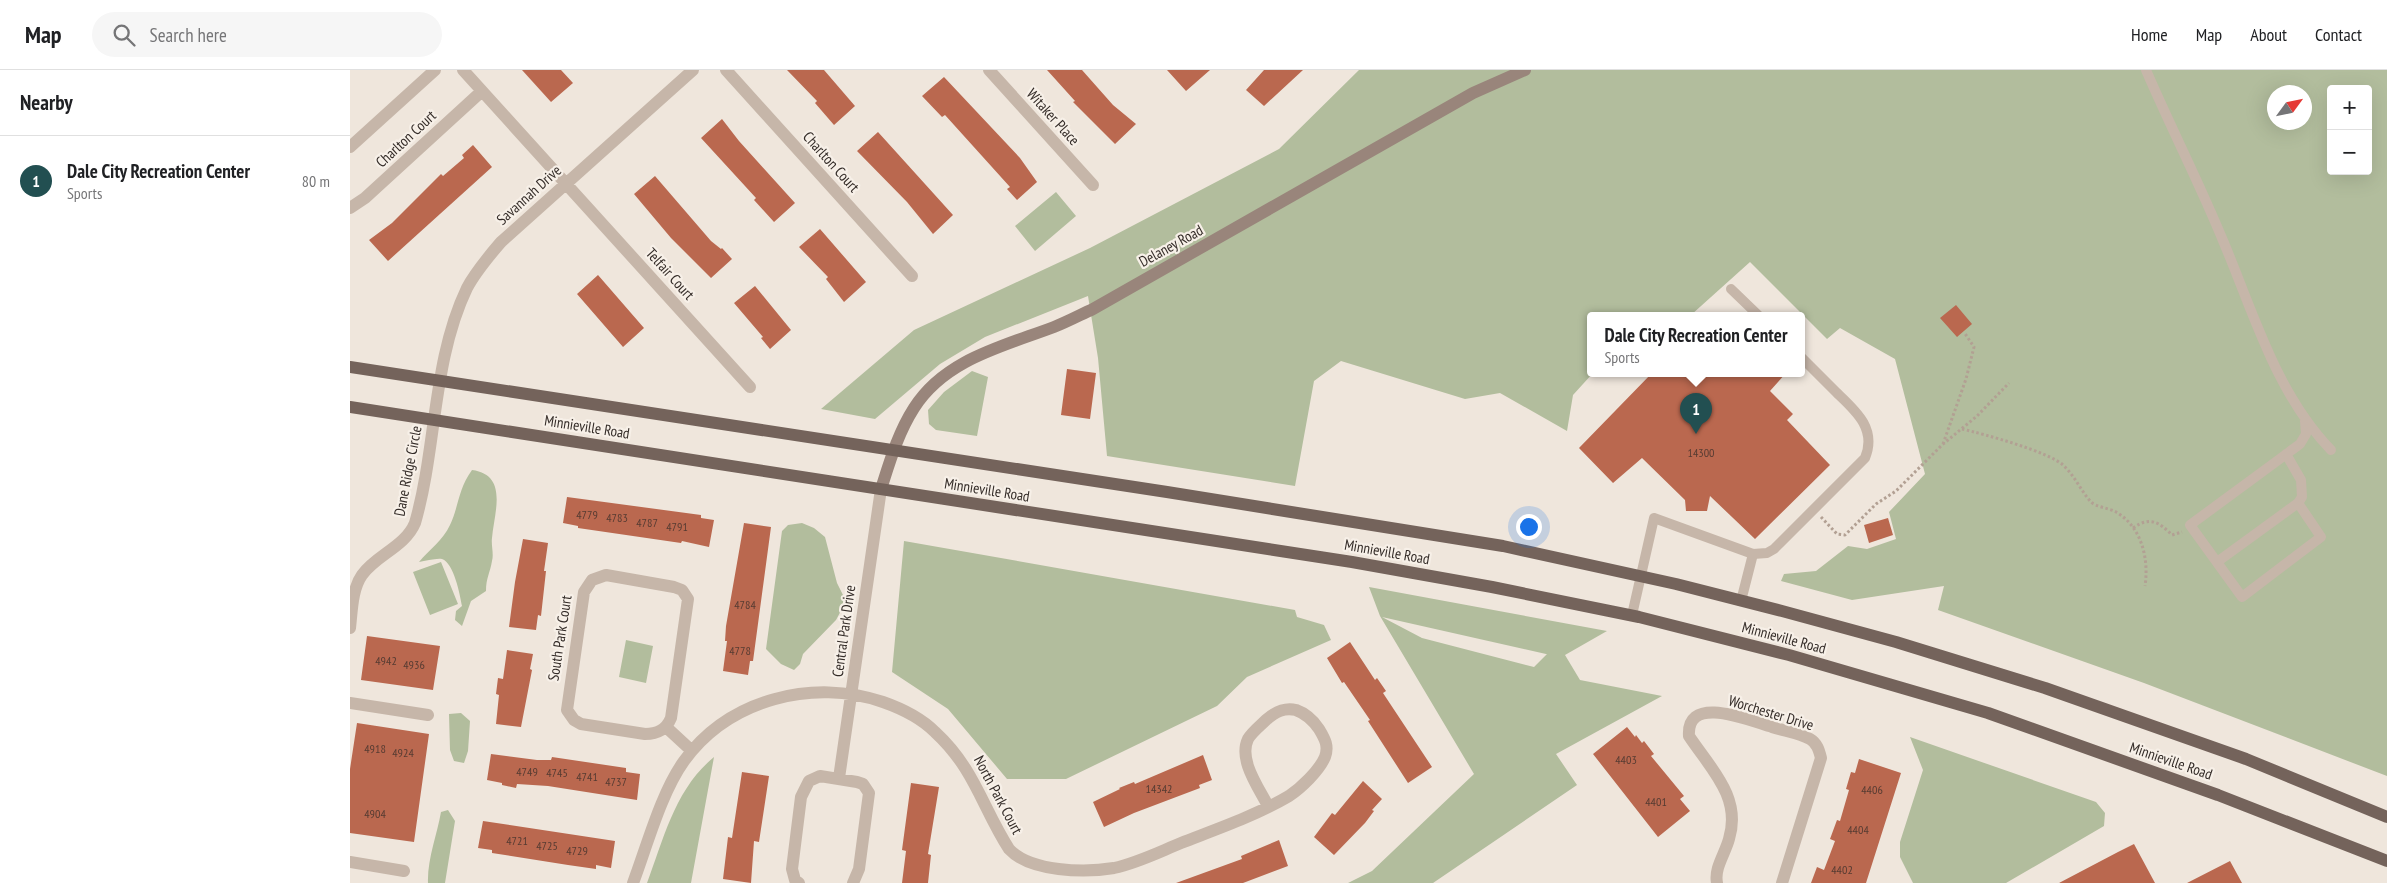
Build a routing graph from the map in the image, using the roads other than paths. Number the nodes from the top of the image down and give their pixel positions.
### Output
1 (435, 70) edge
2 (463, 70) edge
3 (693, 70) edge
4 (726, 70) edge
5 (989, 70) edge
6 (1525, 70) edge
7 (2146, 70) edge
8 (482, 91) junction
9 (350, 147) edge
10 (566, 183) junction
11 (1092, 185) dead end
12 (350, 208) edge
13 (912, 276) dead end
14 (1732, 289) dead end
15 (1755, 312) edge
16 (1805, 361) edge
17 (350, 367) edge
18 (442, 381) junction
19 (750, 387) dead end
20 (350, 407) edge
21 (434, 421) junction
22 (2305, 421) junction
23 (893, 450) junction
24 (2331, 450) dead end
25 (2286, 454) junction
26 (881, 489) junction
27 (2298, 503) junction
28 (1753, 554) junction
29 (2217, 562) junction
30 (356, 575) edge
31 (1640, 577) junction
32 (1741, 601) junction
33 (1632, 615) junction
34 (350, 628) edge
35 (852, 693) junction
36 (350, 703) edge
37 (428, 715) dead end
38 (666, 727) junction
39 (692, 751) junction
40 (839, 778) junction
41 (1268, 806) junction
42 (2387, 817) edge
43 (2387, 861) edge
44 (350, 862) edge
45 (404, 871) dead end
46 (633, 883) edge
47 (799, 883) edge
48 (853, 883) edge
49 (1717, 883) edge
50 (1782, 883) edge

1 - 9 street, Charlton Court
2 - 8 street
3 - 10 street, Savannah Drive
4 - 13 street, Charlton Court
5 - 11 street, Witaker Place
6 - 23 street, Delaney Road
7 - 22 lane
8 - 10 street
8 - 12 street, Charlton Court
10 - 18 street, Savannah Drive
10 - 19 street, Telfair Court
14 - 15 lane
16 - 28 lane
17 - 18 main road, Minnieville Road
18 - 21 street, Dane Ridge Circle
18 - 23 main road, Minnieville Road
20 - 21 main road, Minnieville Road
21 - 26 main road, Minnieville Road
21 - 30 street, Dane Ridge Circle
22 - 24 lane
22 - 25 lane
23 - 26 street, Delaney Road
23 - 31 main road, Minnieville Road
25 - 27 lane
25 - 29 lane
26 - 33 main road, Minnieville Road
26 - 35 street, Central Park Drive
27 - 29 lane
27 - 29 lane
28 - 31 lane
28 - 32 lane
30 - 34 street, Dane Ridge Circle
31 - 32 main road, Minnieville Road
31 - 33 lane
32 - 42 main road, Minnieville Road
33 - 43 main road, Minnieville Road
35 - 39 street
35 - 40 street, Central Park Drive
35 - 41 street, North Park Court
36 - 37 street
38 - 38 street, South Park Court
38 - 39 street
39 - 46 street
40 - 47 street
40 - 48 street
41 - 41 street, North Park Court
44 - 45 street
49 - 50 street, Worchester Drive

